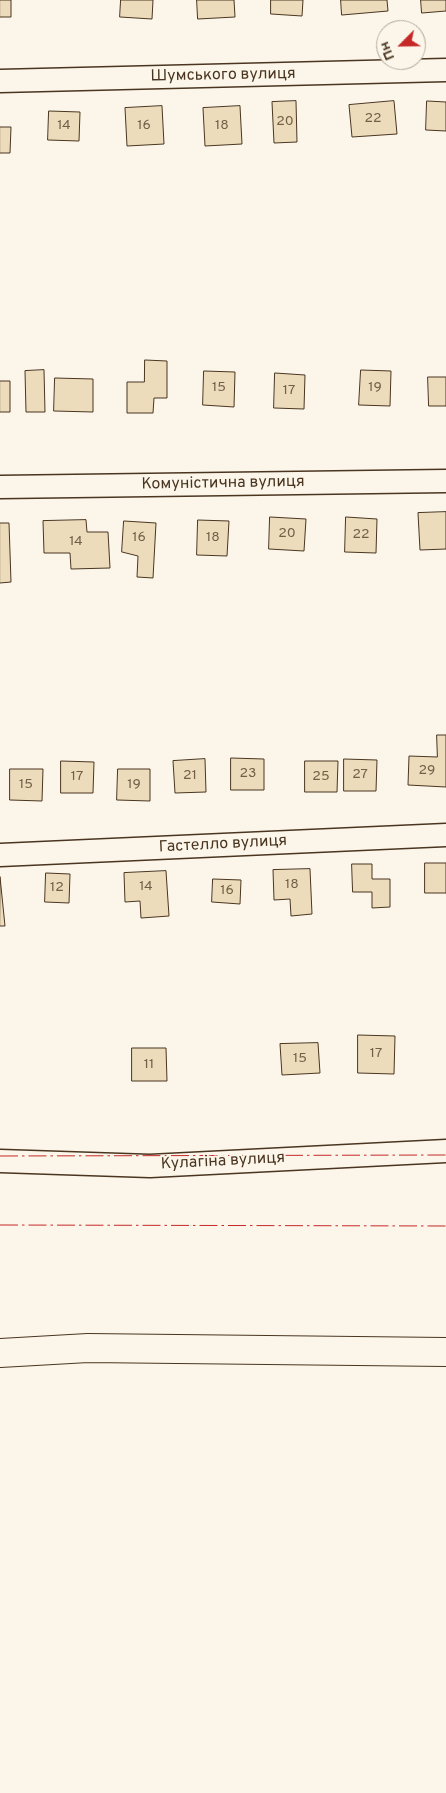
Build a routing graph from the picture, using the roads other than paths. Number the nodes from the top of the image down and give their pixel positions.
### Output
1 (446, 70) edge
2 (0, 81) edge
3 (446, 481) edge
4 (0, 488) edge
5 (446, 835) edge
6 (0, 855) edge
7 (446, 1151) edge
8 (0, 1161) edge
9 (446, 1352) edge
10 (0, 1353) edge

1 - 2 street, Шумського вулиця
3 - 4 street, Комуністична вулиця
5 - 6 street, Гастелло вулиця
7 - 8 street, Кулагіна вулиця
9 - 10 street

